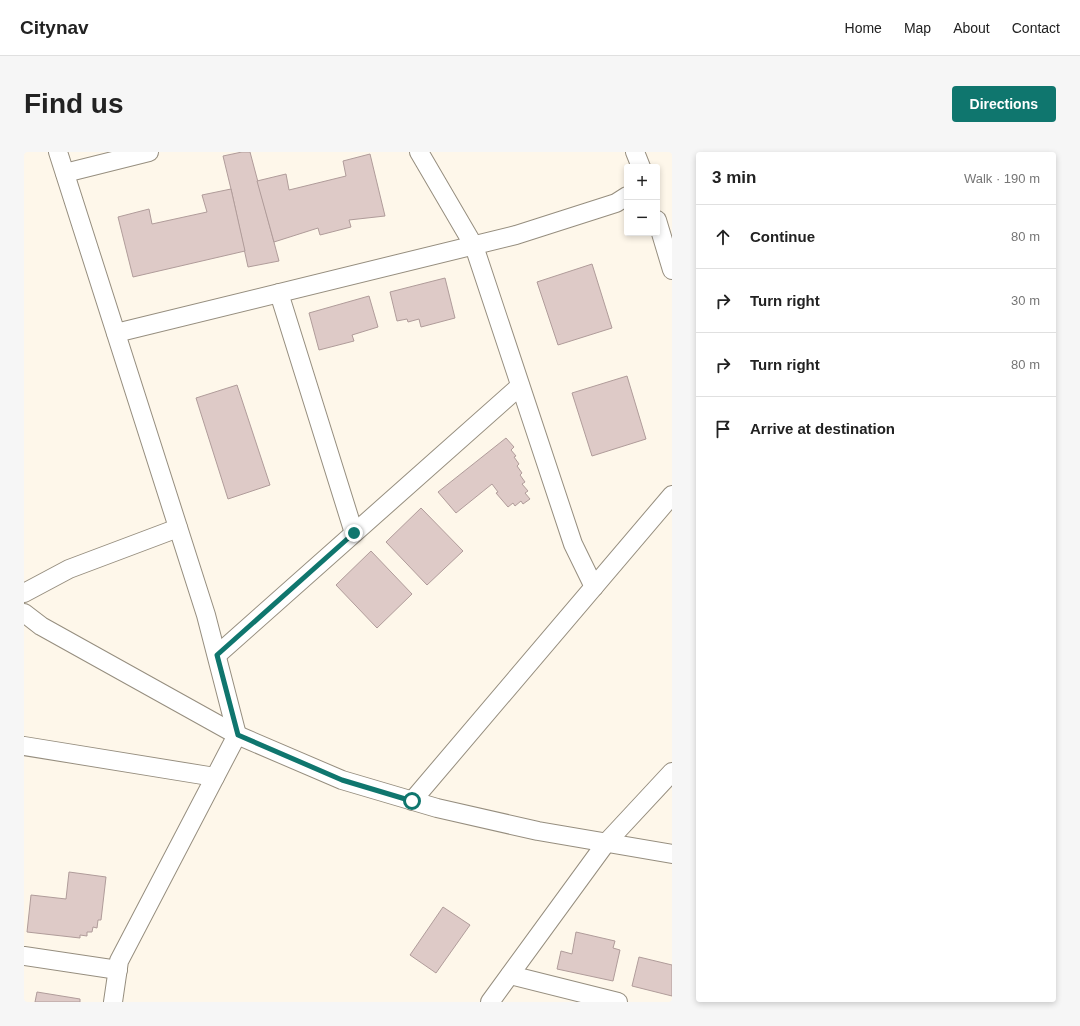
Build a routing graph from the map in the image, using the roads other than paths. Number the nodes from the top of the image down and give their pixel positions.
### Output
1 (58, 152) edge
2 (149, 152) edge
3 (419, 152) edge
4 (635, 152) edge
5 (640, 164) edge
6 (65, 173) junction
7 (624, 198) edge
8 (660, 230) edge
9 (474, 246) junction
10 (672, 270) edge
11 (279, 293) junction
12 (116, 333) junction
13 (520, 386) junction
14 (672, 496) edge
15 (178, 528) junction
16 (354, 533) junction
17 (594, 587) junction
18 (24, 593) edge
19 (24, 613) edge
20 (217, 655) junction
21 (238, 735) junction
22 (24, 746) edge
23 (672, 772) edge
24 (215, 777) junction
25 (412, 801) junction
26 (606, 843) junction
27 (672, 854) edge
28 (24, 956) edge
29 (118, 970) junction
30 (510, 975) junction
31 (113, 1002) edge
32 (490, 1002) edge
33 (618, 1002) edge

1 - 6 street
2 - 6 street
3 - 9 street
4 - 5 street
6 - 12 street
7 - 9 street
8 - 10 street
9 - 11 street
9 - 13 street
11 - 12 street
11 - 16 street
12 - 15 street
13 - 16 street
13 - 17 street
14 - 17 street
15 - 18 street
15 - 20 street
16 - 20 street
17 - 25 street
19 - 21 street
20 - 21 street
21 - 24 street
21 - 25 street
22 - 24 street
23 - 26 street
24 - 29 street
25 - 26 street
26 - 27 street
26 - 30 street
28 - 29 street
29 - 31 street
30 - 32 street
30 - 33 street

